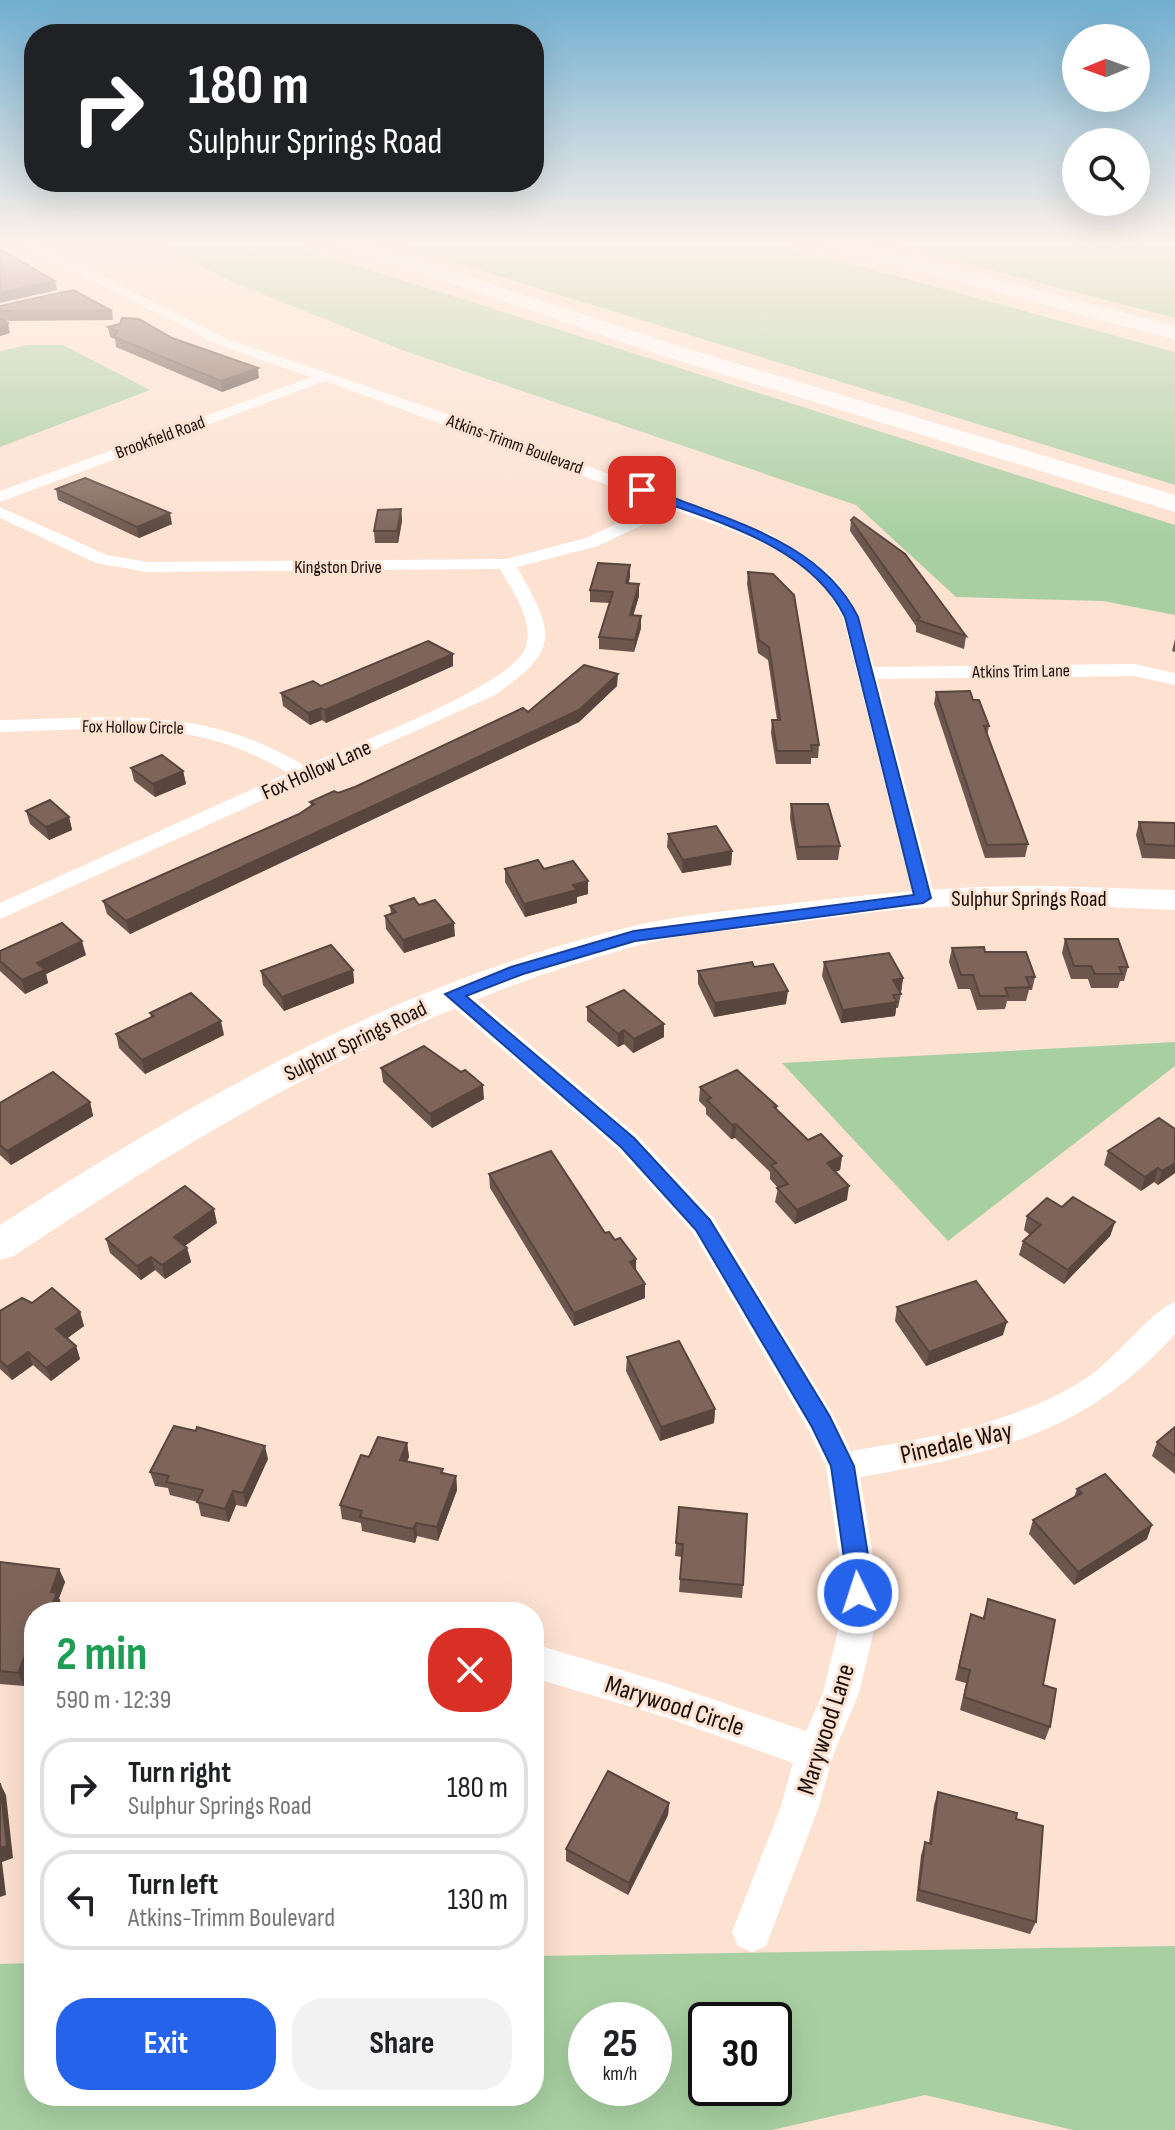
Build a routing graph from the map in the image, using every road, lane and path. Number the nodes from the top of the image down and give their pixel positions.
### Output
1 (220, 340) edge
2 (639, 340) edge
3 (321, 378) junction
4 (0, 497) edge
5 (675, 503) junction
6 (1175, 504) edge
7 (0, 512) edge
8 (506, 564) junction
9 (866, 673) junction
10 (1175, 679) edge
11 (0, 726) edge
12 (304, 774) junction
13 (923, 898) junction
14 (1175, 900) edge
15 (0, 912) edge
16 (454, 994) junction
17 (0, 1245) edge
18 (1175, 1314) edge
19 (842, 1466) junction
20 (544, 1664) edge
21 (815, 1753) junction
22 (752, 1932) dead end

1 - 3 street, Atkins-Trimm Boulevard
2 - 6 highway
3 - 4 street, Brookfield Road
3 - 5 street, Atkins-Trimm Boulevard
5 - 8 street, Kingston Drive
5 - 9 street, Atkins-Trimm Boulevard
7 - 8 street, Kingston Drive
8 - 12 street, Fox Hollow Lane
9 - 10 street, Atkins Trim Lane
9 - 13 street, Atkins-Trimm Boulevard
11 - 12 street, Fox Hollow Circle
12 - 15 street, Fox Hollow Lane
13 - 14 street, Sulphur Springs Road
13 - 16 street, Sulphur Springs Road
16 - 17 street, Sulphur Springs Road
16 - 19 street, Marywood Lane
18 - 19 street, Pinedale Way
19 - 21 street, Marywood Lane
20 - 21 street, Marywood Circle
21 - 22 street, Marywood Lane

